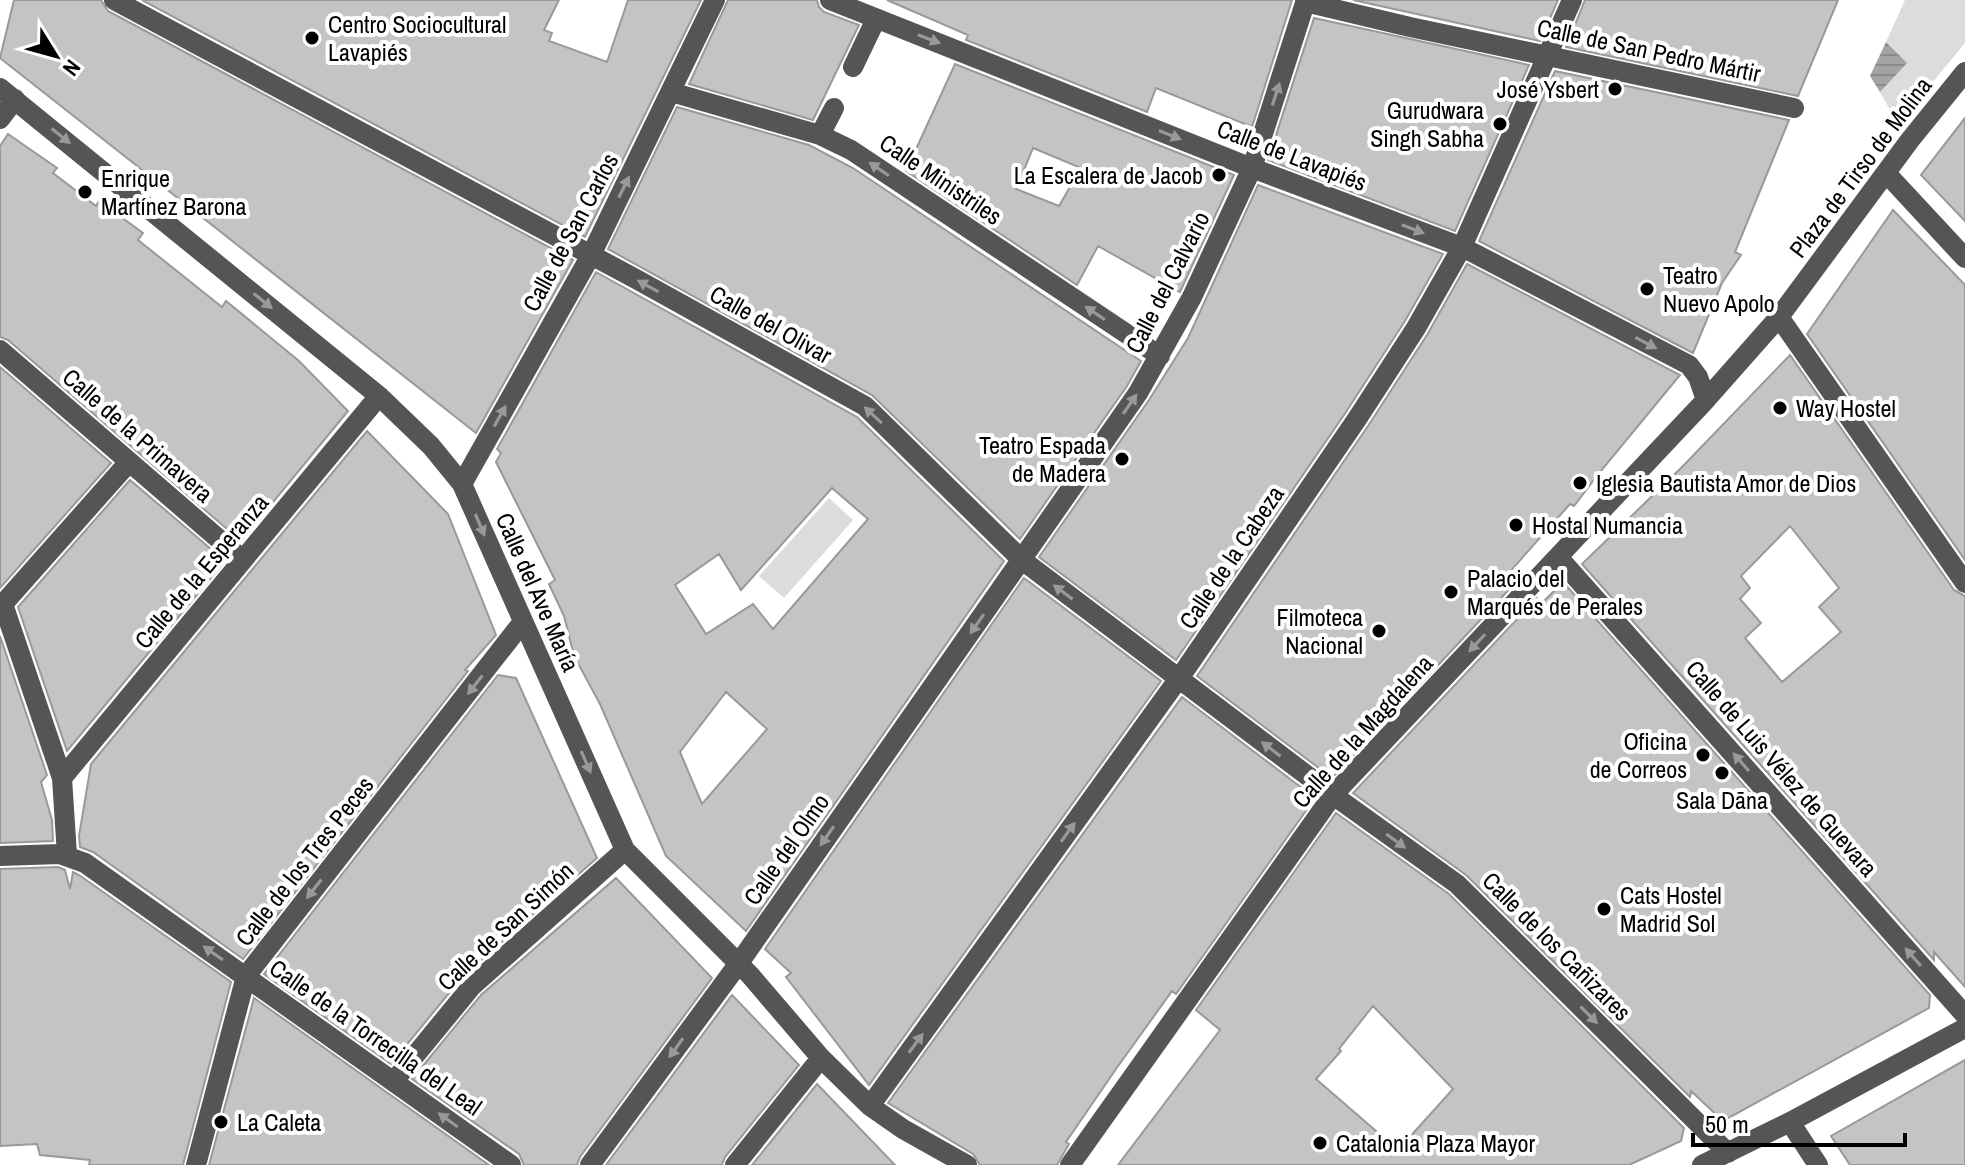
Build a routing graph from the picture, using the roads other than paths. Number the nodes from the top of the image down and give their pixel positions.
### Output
1 (114, 0) edge
2 (715, 0) edge
3 (830, 0) edge
4 (1572, 0) edge
5 (1306, 1) edge
6 (876, 19) junction
7 (1548, 55) junction
8 (853, 67) dead end
9 (1965, 72) edge
10 (671, 92) junction
11 (8, 94) edge
12 (834, 108) dead end
13 (1794, 108) dead end
14 (0, 119) edge
15 (820, 135) junction
16 (1252, 168) junction
17 (1887, 174) junction
18 (1462, 247) junction
19 (591, 255) junction
20 (1965, 258) edge
21 (1779, 317) junction
22 (0, 350) edge
23 (1160, 356) junction
24 (379, 396) junction
25 (1704, 402) junction
26 (129, 462) junction
27 (462, 484) junction
28 (1558, 557) junction
29 (243, 560) junction
30 (1022, 560) junction
31 (1965, 583) edge
32 (522, 623) junction
33 (1179, 679) junction
34 (62, 778) junction
35 (1333, 795) junction
36 (625, 850) junction
37 (67, 855) junction
38 (0, 856) edge
39 (739, 963) junction
40 (246, 976) junction
41 (1965, 1015) edge
42 (1965, 1028) edge
43 (821, 1058) junction
44 (394, 1081) junction
45 (870, 1106) junction
46 (1790, 1122) junction
47 (1728, 1153) junction
48 (196, 1165) edge
49 (511, 1165) edge
50 (590, 1165) edge
51 (735, 1165) edge
52 (967, 1165) edge
53 (1070, 1165) edge
54 (1702, 1165) edge
55 (1818, 1165) edge

1 - 19 street, Calle del Olivar
2 - 10 street, Calle de San Carlos
3 - 6 street, Calle de Lavapiés
4 - 7 street, Calle de la Cabeza
5 - 7 street, Calle de San Pedro Mártir
16 -> 5 street, Calle del Calvario
6 - 8 street
6 -> 16 street, Calle de Lavapiés
7 - 13 street, Calle de San Pedro Mártir
7 - 18 street, Calle de la Cabeza
9 - 17 street, Plaza de Tirso de Molina
10 - 15 street, Calle Ministriles
19 -> 10 street, Calle de San Carlos
11 - 14 street
11 -> 24 street, Calle del Ave María
12 - 15 street
23 -> 15 street, Calle Ministriles
16 -> 18 street, Calle de Lavapiés
16 - 23 street, Calle del Calvario
17 - 20 street
17 - 21 street, Plaza de Tirso de Molina
18 -> 25 street, Calle de Lavapiés
18 - 33 street, Calle de la Cabeza
27 -> 19 street, Calle de San Carlos
30 -> 19 street, Calle del Olivar
21 - 25 street, Plaza de Tirso de Molina
21 - 31 street
22 - 26 street, Calle de la Primavera
30 -> 23 street, Calle del Calvario
24 - 27 street, Calle del Ave María
24 - 29 street, Calle de la Esperanza
25 - 28 street, Calle de la Magdalena
26 - 29 street, Calle de la Primavera
26 - 34 street
27 -> 32 street, Calle del Ave María
28 -> 35 street, Calle de la Magdalena
41 -> 28 street, Calle de Luis Vélez de Guevara
29 - 34 street, Calle de la Esperanza
33 -> 30 street, Calle del Olivar
30 -> 39 street, Calle del Olmo
32 -> 36 street, Calle del Ave María
32 -> 40 street, Calle de los Tres Peces
35 -> 33 street, Calle del Olivar
45 -> 33 street, Calle de la Cabeza
34 - 37 street
35 -> 47 street, Calle de los Cañizares
35 - 53 street, Calle de la Magdalena
36 - 39 street, Calle del Ave María
36 - 44 street, Calle de San Simón
37 - 38 street
40 -> 37 street, Calle de la Torrecilla del Leal
39 - 43 street, Calle del Ave María
39 -> 50 street, Calle del Olmo
40 - 44 street, Calle de la Torrecilla del Leal
40 - 48 street, Calle de los Tres Peces
42 - 46 street
43 - 45 street, Calle del Ave María
43 - 51 street
49 -> 44 street, Calle de la Torrecilla del Leal
45 - 52 street, Calle del Ave María
46 - 47 street
46 - 55 street
47 - 54 street

